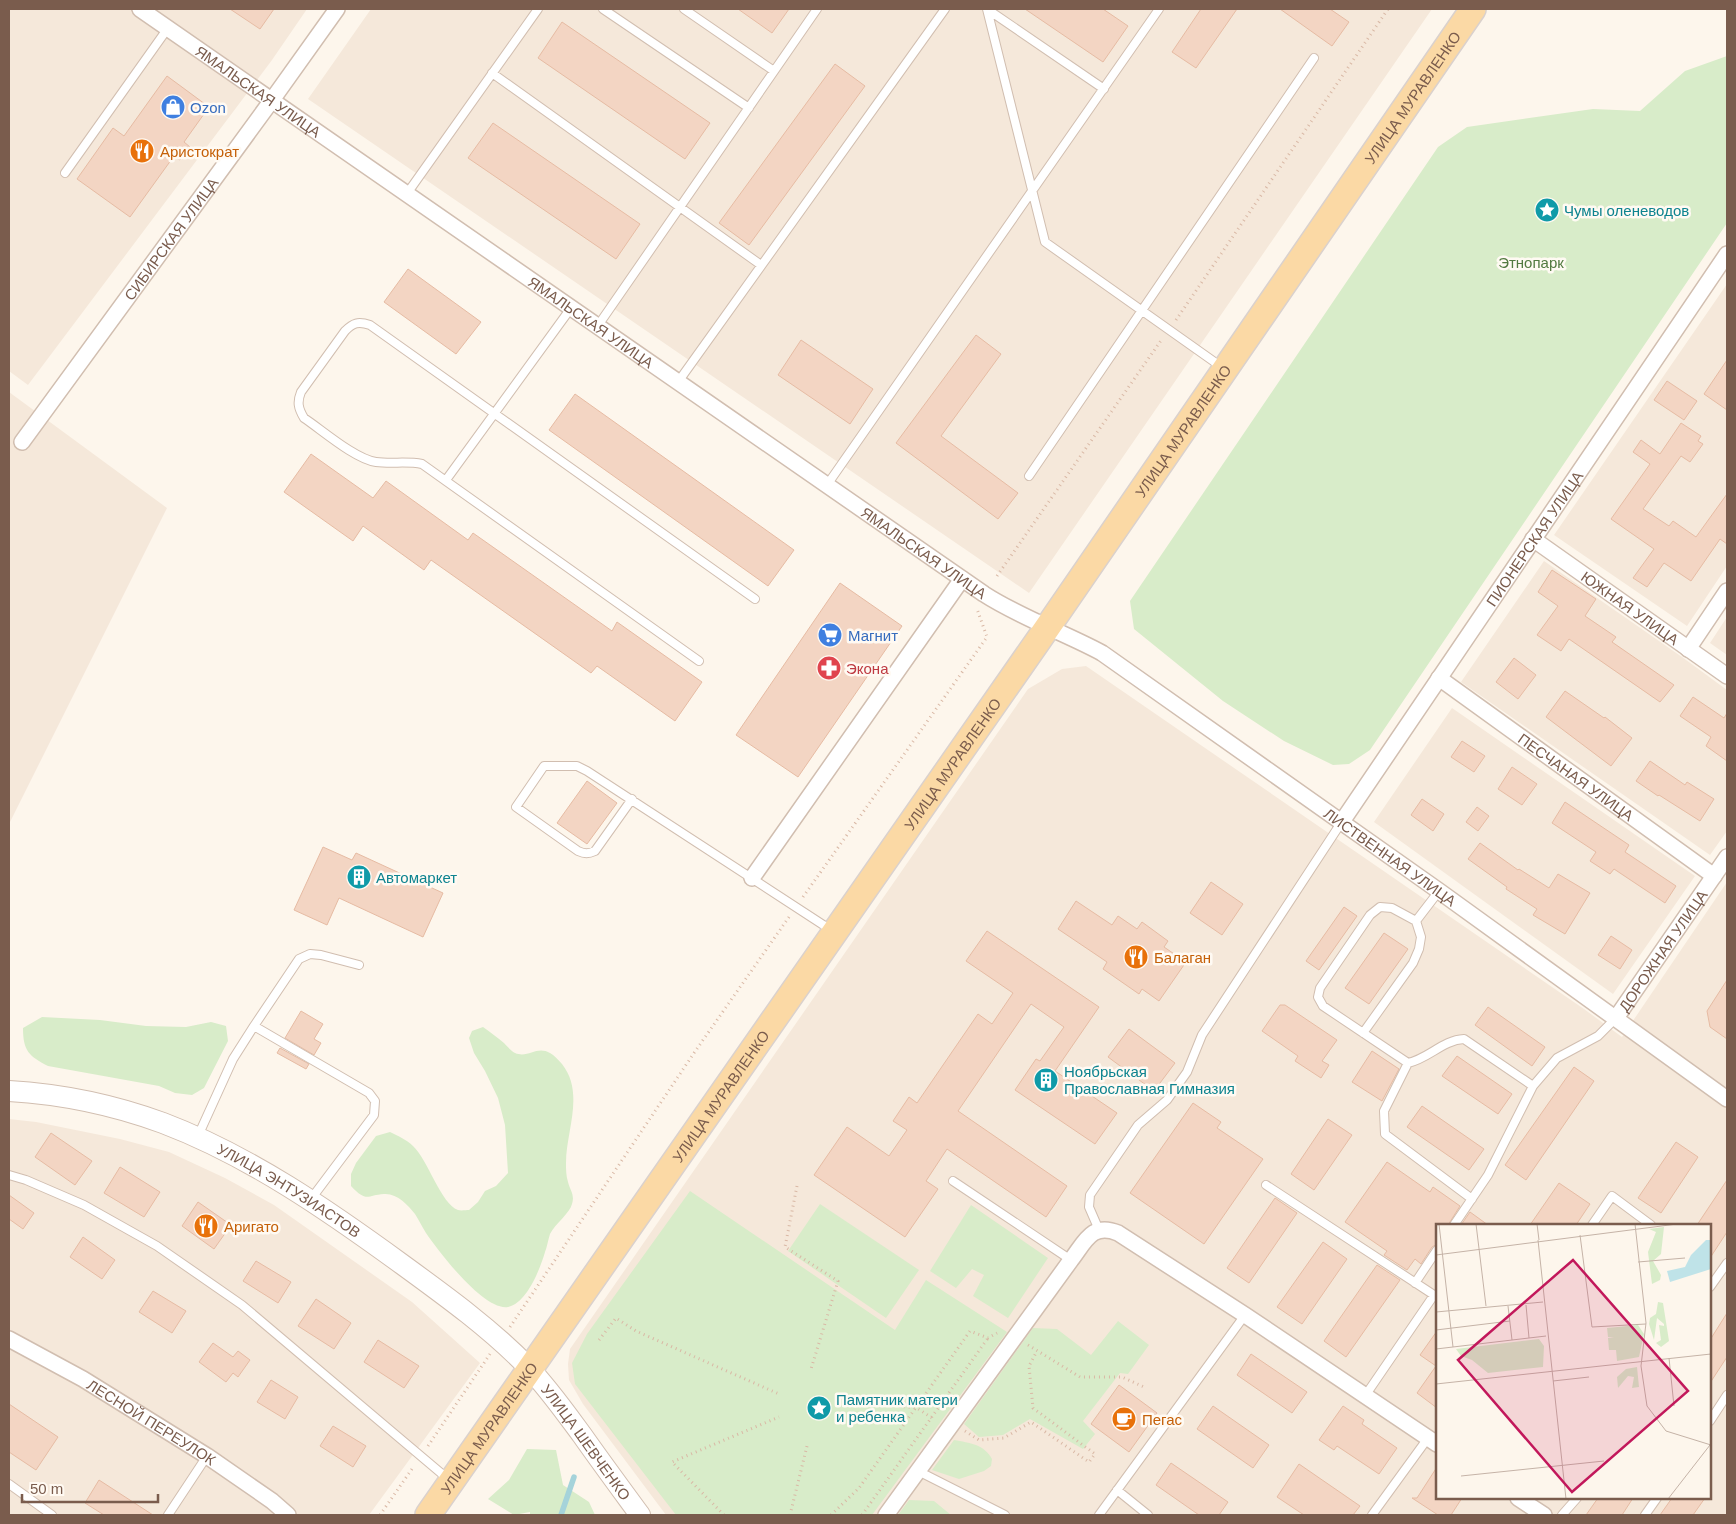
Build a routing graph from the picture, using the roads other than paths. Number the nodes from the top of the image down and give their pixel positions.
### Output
1 (140, 9) edge
2 (337, 9) edge
3 (538, 9) edge
4 (603, 9) edge
5 (684, 9) edge
6 (817, 9) edge
7 (945, 9) edge
8 (987, 9) edge
9 (1159, 9) edge
10 (1473, 9) edge
11 (168, 28) junction
12 (1314, 58) dead end
13 (774, 71) junction
14 (492, 73) junction
15 (1104, 89) junction
16 (272, 100) junction
17 (749, 108) junction
18 (65, 173) dead end
19 (1032, 192) junction
20 (406, 195) junction
21 (680, 207) junction
22 (1727, 254) edge
23 (761, 265) junction
24 (571, 308) junction
25 (1141, 310) junction
26 (597, 326) junction
27 (1225, 369) junction
28 (678, 382) junction
29 (493, 413) junction
30 (22, 442) dead end
31 (1028, 476) dead end
32 (446, 480) junction
33 (827, 485) junction
34 (1534, 539) junction
35 (962, 579) junction
36 (1727, 591) edge
37 (755, 600) dead end
38 (1047, 628) junction
39 (1688, 649) junction
40 (699, 660) dead end
41 (1727, 676) edge
42 (1439, 678) junction
43 (632, 799) junction
44 (1341, 824) junction
45 (1727, 857) edge
46 (1714, 876) junction
47 (752, 878) junction
48 (1439, 891) junction
49 (1416, 921) junction
50 (834, 932) junction
51 (359, 966) dead end
52 (1616, 1018) junction
53 (254, 1026) junction
54 (1363, 1033) junction
55 (1408, 1063) junction
56 (1533, 1086) junction
57 (9, 1091) edge
58 (1727, 1099) edge
59 (197, 1138) junction
60 (9, 1175) edge
61 (953, 1181) dead end
62 (1266, 1185) dead end
63 (1472, 1199) junction
64 (310, 1201) junction
65 (1455, 1224) edge
66 (1593, 1224) edge
67 (1650, 1224) edge
68 (1099, 1230) junction
69 (1436, 1252) edge
70 (1071, 1260) junction
71 (1727, 1263) edge
72 (1711, 1271) edge
73 (1718, 1276) junction
74 (1415, 1283) junction
75 (1711, 1286) edge
76 (1436, 1297) edge
77 (1245, 1315) junction
78 (9, 1339) edge
79 (530, 1369) junction
80 (1727, 1395) edge
81 (1365, 1396) junction
82 (1711, 1419) edge
83 (1433, 1441) edge
84 (207, 1456) junction
85 (918, 1471) junction
86 (451, 1482) junction
87 (9, 1484) edge
88 (1117, 1490) junction
89 (1520, 1499) edge
90 (1576, 1499) edge
91 (1656, 1499) edge
92 (52, 1515) edge
93 (168, 1515) edge
94 (288, 1515) edge
95 (428, 1515) edge
96 (640, 1515) edge
97 (886, 1515) edge
98 (1005, 1515) edge
99 (1098, 1515) edge
100 (1148, 1515) edge
101 (1372, 1515) edge
102 (1544, 1515) edge
103 (1562, 1515) edge
104 (1645, 1515) edge

1 - 11 street, ЯМАЛЬСКАЯ УЛИЦА
2 - 16 street, СИБИРСКАЯ УЛИЦА
3 - 14 lane
4 - 17 lane
5 - 13 lane
6 - 13 lane
7 - 23 lane
8 - 15 lane
8 - 19 lane
9 - 15 lane
10 - 27 main road, УЛИЦА МУРАВЛЕНКО
11 - 16 street, ЯМАЛЬСКАЯ УЛИЦА
11 - 18 lane
12 - 25 lane
13 - 17 lane
14 - 20 lane
14 - 21 lane
15 - 19 lane
16 - 20 street, ЯМАЛЬСКАЯ УЛИЦА
16 - 30 street, СИБИРСКАЯ УЛИЦА
17 - 21 lane
19 - 25 lane
19 - 33 lane
20 - 24 street, ЯМАЛЬСКАЯ УЛИЦА
21 - 23 lane
21 - 26 lane
22 - 34 street, ПИОНЕРСКАЯ УЛИЦА
23 - 28 lane
24 - 26 street, ЯМАЛЬСКАЯ УЛИЦА
24 - 29 lane
25 - 27 lane
25 - 31 lane
26 - 28 street, ЯМАЛЬСКАЯ УЛИЦА
27 - 38 main road, УЛИЦА МУРАВЛЕНКО
28 - 33 street, ЯМАЛЬСКАЯ УЛИЦА
29 - 32 lane
29 - 32 lane
29 - 37 lane
32 - 40 lane
33 - 35 street, ЯМАЛЬСКАЯ УЛИЦА
34 - 39 street, ЮЖНАЯ УЛИЦА
34 - 42 street, ПИОНЕРСКАЯ УЛИЦА
35 - 38 street, ЯМАЛЬСКАЯ УЛИЦА
35 - 47 street
36 - 39 street
38 - 44 street, ЛИСТВЕННАЯ УЛИЦА
38 - 50 main road, УЛИЦА МУРАВЛЕНКО
39 - 41 street, ЮЖНАЯ УЛИЦА
42 - 44 street, ПИОНЕРСКАЯ УЛИЦА
42 - 46 street, ПЕСЧАНАЯ УЛИЦА
43 - 43 lane
43 - 47 lane
44 - 48 street, ЛИСТВЕННАЯ УЛИЦА
44 - 68 lane
45 - 46 street, ДОРОЖНАЯ УЛИЦА
46 - 52 street, ДОРОЖНАЯ УЛИЦА
47 - 50 lane
48 - 49 lane
48 - 52 street, ЛИСТВЕННАЯ УЛИЦА
49 - 54 lane
49 - 54 lane
50 - 79 main road, УЛИЦА МУРАВЛЕНКО
51 - 53 lane
52 - 56 lane
52 - 58 street, ЛИСТВЕННАЯ УЛИЦА
53 - 59 lane
53 - 64 lane
54 - 55 lane
55 - 56 lane
55 - 63 lane
56 - 63 lane
57 - 59 street, УЛИЦА ЭНТУЗИАСТОВ
59 - 64 street, УЛИЦА ЭНТУЗИАСТОВ
60 - 86 lane
61 - 70 lane
62 - 74 lane
63 - 65 lane
64 - 79 street, УЛИЦА ЭНТУЗИАСТОВ
66 - 67 lane
68 - 70 street
68 - 77 street
69 - 74 lane
70 - 85 street
71 - 73 lane
72 - 73 lane
73 - 75 lane
74 - 76 lane
76 - 81 lane
77 - 81 street
77 - 88 lane
78 - 84 street, ЛЕСНОЙ ПЕРЕУЛОК
79 - 86 main road, УЛИЦА МУРАВЛЕНКО
79 - 96 street, УЛИЦА ШЕВЧЕНКО
80 - 82 lane
81 - 83 street
83 - 101 lane
84 - 93 lane
84 - 94 street, ЛЕСНОЙ ПЕРЕУЛОК
85 - 97 street
85 - 98 lane
86 - 95 main road, УЛИЦА МУРАВЛЕНКО
87 - 92 lane
88 - 99 lane
88 - 100 lane
89 - 102 street
90 - 103 lane
91 - 104 lane

